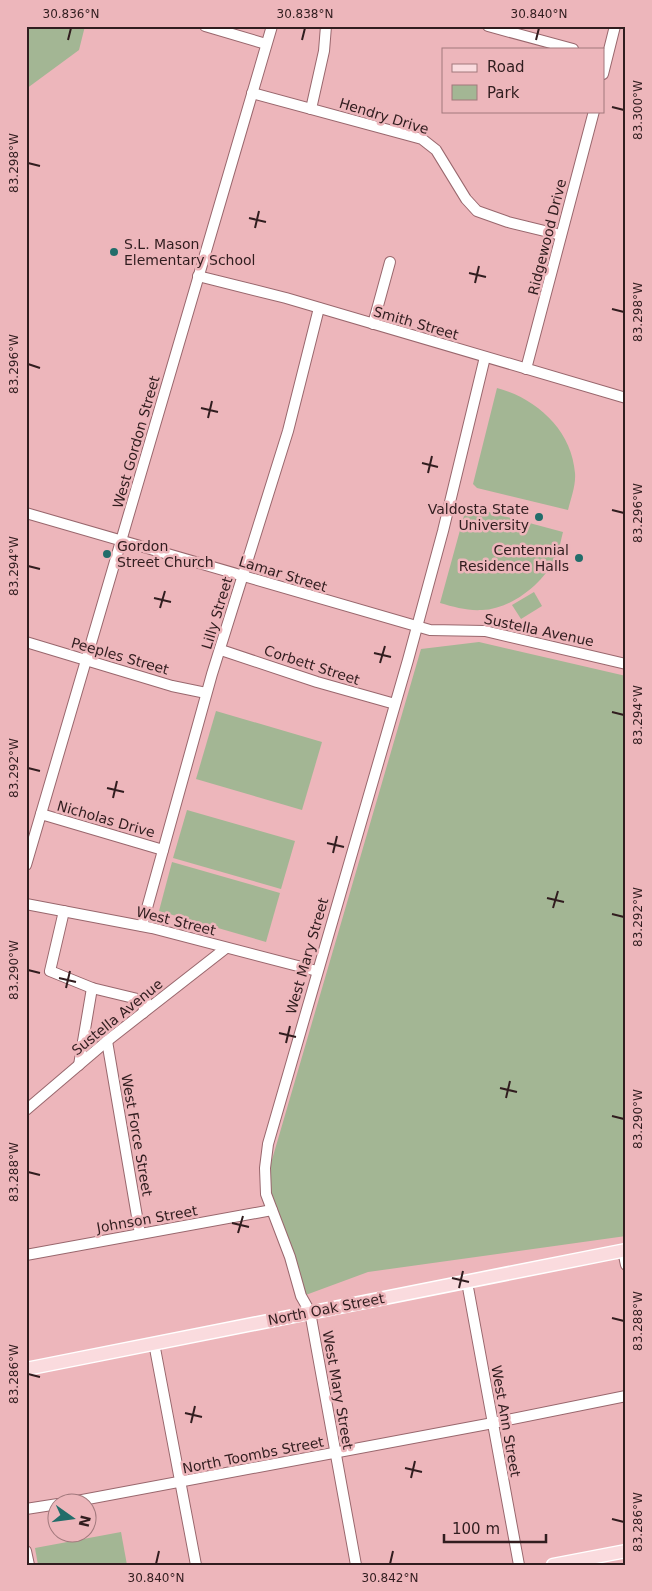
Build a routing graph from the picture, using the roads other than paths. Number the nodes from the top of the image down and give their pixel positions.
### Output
1 (205, 26) edge
2 (272, 26) edge
3 (326, 26) edge
4 (488, 26) edge
5 (615, 26) edge
6 (266, 44) junction
7 (569, 48) edge
8 (606, 57) edge
9 (252, 93) junction
10 (311, 109) junction
11 (594, 112) edge
12 (561, 235) junction
13 (390, 262) dead end
14 (198, 276) junction
15 (319, 308) junction
16 (373, 324) junction
17 (485, 357) junction
18 (526, 369) junction
19 (626, 398) edge
20 (26, 513) edge
21 (122, 540) junction
22 (243, 576) junction
23 (417, 626) junction
24 (26, 642) edge
25 (220, 650) junction
26 (86, 661) junction
27 (626, 664) edge
28 (206, 693) junction
29 (395, 704) junction
30 (40, 814) junction
31 (163, 850) junction
32 (26, 865) edge
33 (26, 904) edge
34 (64, 911) junction
35 (142, 926) junction
36 (226, 948) junction
37 (317, 971) junction
38 (92, 988) junction
39 (143, 1013) junction
40 (107, 1041) junction
41 (79, 1065) junction
42 (26, 1110) edge
43 (272, 1210) junction
44 (140, 1234) junction
45 (624, 1250) edge
46 (26, 1256) edge
47 (626, 1265) edge
48 (467, 1282) junction
49 (310, 1312) junction
50 (154, 1343) junction
51 (26, 1368) edge
52 (626, 1396) edge
53 (493, 1423) junction
54 (335, 1453) junction
55 (182, 1483) junction
56 (98, 1497) edge
57 (48, 1506) edge
58 (26, 1509) edge
59 (26, 1551) edge
60 (626, 1551) edge
61 (29, 1565) edge
62 (196, 1565) edge
63 (356, 1565) edge
64 (519, 1565) edge
65 (553, 1565) edge

1 - 6 street
2 - 6 street, West Gordon Street
3 - 10 street
4 - 7 street
5 - 8 street
6 - 9 street, West Gordon Street
9 - 10 street, Hendry Drive
9 - 14 street, West Gordon Street
10 - 12 street, Hendry Drive
11 - 12 street, Ridgewood Drive
12 - 18 street, Ridgewood Drive
13 - 16 street
14 - 15 street, Smith Street
14 - 21 street, West Gordon Street
15 - 16 street, Smith Street
15 - 22 street, Lilly Street
16 - 17 street, Smith Street
17 - 18 street, Smith Street
17 - 23 street, West Mary Street
18 - 19 street, Smith Street
20 - 21 street, Lamar Street
21 - 22 street, Lamar Street
21 - 26 street, West Gordon Street
22 - 23 street, Lamar Street
22 - 25 street, Lilly Street
23 - 27 street, Sustella Avenue
23 - 29 street, West Mary Street
24 - 26 street, Peeples Street
25 - 28 street, Lilly Street
25 - 29 street, Corbett Street
26 - 28 street, Peeples Street
26 - 30 street, West Gordon Street
28 - 31 street, Lilly Street
29 - 37 street, West Mary Street
30 - 31 street, Nicholas Drive
30 - 32 street, West Gordon Street
31 - 35 street, Lilly Street
33 - 34 street, West Street
34 - 35 street, West Street
34 - 38 street
35 - 36 street, West Street
36 - 37 street, West Street
36 - 39 street, Sustella Avenue
37 - 43 street, West Mary Street
38 - 39 street
38 - 41 street
39 - 40 street, Sustella Avenue
40 - 41 street, Sustella Avenue
40 - 44 street, West Force Street
41 - 42 street, Sustella Avenue
43 - 44 street, Johnson Street
43 - 49 street, West Mary Street
44 - 46 street, Johnson Street
45 - 47 street
45 - 48 main road, North Oak Street
48 - 49 main road, North Oak Street
48 - 53 street, West Ann Street
49 - 50 main road, North Oak Street
49 - 54 street, West Mary Street
50 - 51 main road, North Oak Street
50 - 55 street
52 - 53 street, North Toombs Street
53 - 54 street, North Toombs Street
53 - 64 street, West Ann Street
54 - 55 street, North Toombs Street
54 - 63 street, West Mary Street
55 - 56 street, North Toombs Street
55 - 62 street
57 - 58 street, North Toombs Street
59 - 61 street
60 - 65 main road

